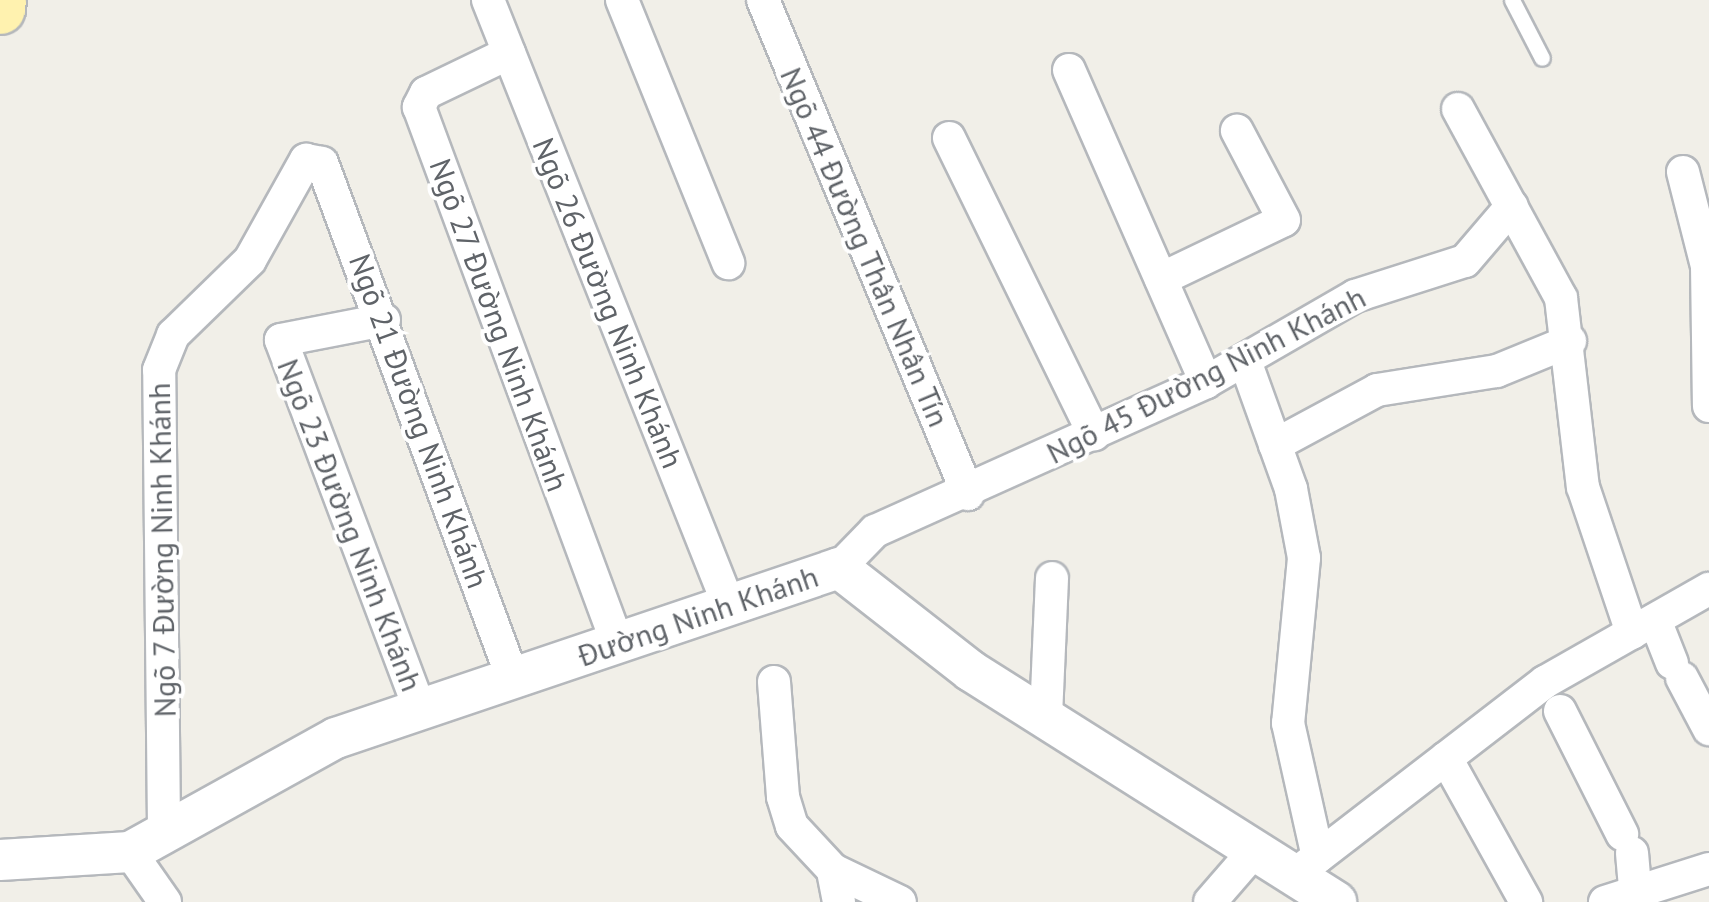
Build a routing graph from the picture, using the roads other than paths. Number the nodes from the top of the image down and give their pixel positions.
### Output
1 (1, 0) edge
2 (488, 0) edge
3 (622, 0) edge
4 (763, 0) edge
5 (1512, 0) edge
6 (0, 10) edge
7 (509, 53) junction
8 (1542, 58) dead end
9 (1069, 70) dead end
10 (1458, 109) dead end
11 (1238, 131) dead end
12 (949, 138) dead end
13 (322, 163) joint
14 (1683, 172) dead end
15 (1512, 206) junction
16 (728, 263) dead end
17 (1161, 280) junction
18 (384, 320) junction
19 (1570, 340) junction
20 (1245, 362) junction
21 (1206, 382) junction
22 (1709, 406) edge
23 (1094, 434) junction
24 (1275, 445) junction
25 (968, 494) junction
26 (840, 568) junction
27 (1052, 578) dead end
28 (1709, 590) edge
29 (729, 606) junction
30 (1644, 626) junction
31 (618, 645) junction
32 (513, 679) junction
33 (774, 682) dead end
34 (420, 710) junction
35 (1560, 711) dead end
36 (1046, 716) junction
37 (1709, 729) edge
38 (1446, 758) junction
39 (164, 827) junction
40 (1255, 850) junction
41 (130, 852) junction
42 (0, 860) edge
43 (1306, 866) junction
44 (1709, 869) edge
45 (836, 886) edge
46 (1620, 896) edge
47 (165, 902) edge
48 (900, 902) edge
49 (1210, 902) edge
50 (1336, 902) edge
51 (1526, 902) edge

1 - 6 main road
2 - 7 street, Ngõ 26 Đường Ninh Khánh
3 - 16 street
4 - 25 street, Ngõ 44 Đường Thân Nhân Tín
5 - 8 lane
7 - 29 street, Ngõ 26 Đường Ninh Khánh
7 - 31 street, Ngõ 27 Đường Ninh Khánh
9 - 17 street
10 - 15 street
11 - 17 street
12 - 23 street
13 - 18 street, Ngõ 21 Đường Ninh Khánh
13 - 39 street, Ngõ 7 Đường Ninh Khánh
14 - 22 street
15 - 19 street
15 - 20 street, Ngõ 45 Đường Ninh Khánh
17 - 21 street
18 - 32 street, Ngõ 21 Đường Ninh Khánh
18 - 34 street, Ngõ 23 Đường Ninh Khánh
19 - 24 street
19 - 30 street
20 - 21 street, Ngõ 45 Đường Ninh Khánh
20 - 24 street
21 - 23 street, Ngõ 45 Đường Ninh Khánh
23 - 25 street, Ngõ 45 Đường Ninh Khánh
24 - 43 street
25 - 26 street, Ngõ 45 Đường Ninh Khánh
26 - 29 street, Đường Ninh Khánh
26 - 36 street, Đường Ninh Khánh
27 - 36 street
28 - 30 street
29 - 31 street, Đường Ninh Khánh
30 - 37 street
30 - 38 street
31 - 32 street, Đường Ninh Khánh
32 - 34 street, Đường Ninh Khánh
33 - 45 street
34 - 39 street, Đường Ninh Khánh
35 - 46 street
36 - 40 street, Đường Ninh Khánh
38 - 43 street
38 - 51 street
39 - 41 street, Đường Ninh Khánh
40 - 43 street, Đường Ninh Khánh
40 - 49 street
41 - 42 street
41 - 47 street
43 - 50 street, Đường Ninh Khánh
44 - 46 street
45 - 48 street

